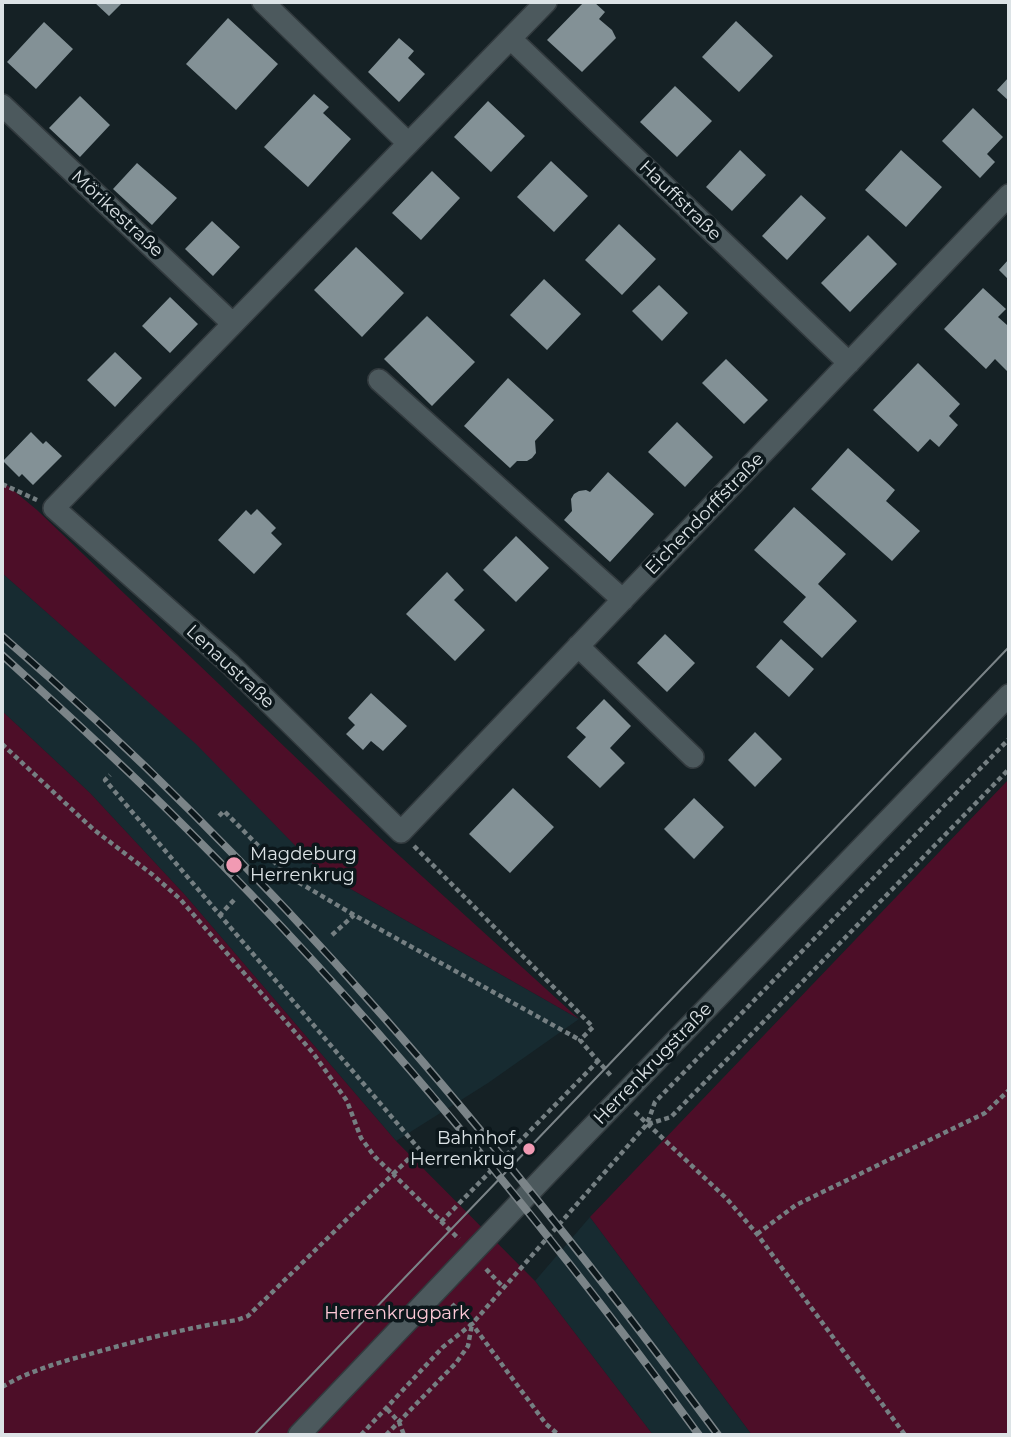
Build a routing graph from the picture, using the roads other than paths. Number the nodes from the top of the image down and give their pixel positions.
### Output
1 (263, 2) edge
2 (546, 2) edge
3 (511, 39) junction
4 (2, 105) edge
5 (408, 143) junction
6 (1009, 195) edge
7 (232, 323) junction
8 (849, 363) junction
9 (379, 380) dead end
10 (623, 600) junction
11 (578, 646) junction
12 (1009, 695) edge
13 (693, 757) dead end
14 (401, 832) joint
15 (299, 1435) edge

1 - 5 street
2 - 3 street
3 - 5 street
3 - 8 street, Hauffstraße
4 - 7 street, Mörikestraße
5 - 7 street
6 - 8 street, Eichendorffstraße
7 - 14 street, Lenaustraße
8 - 10 street, Eichendorffstraße
9 - 10 street
10 - 11 street, Eichendorffstraße
11 - 13 street
11 - 14 street, Eichendorffstraße
12 - 15 street, Herrenkrugstraße

